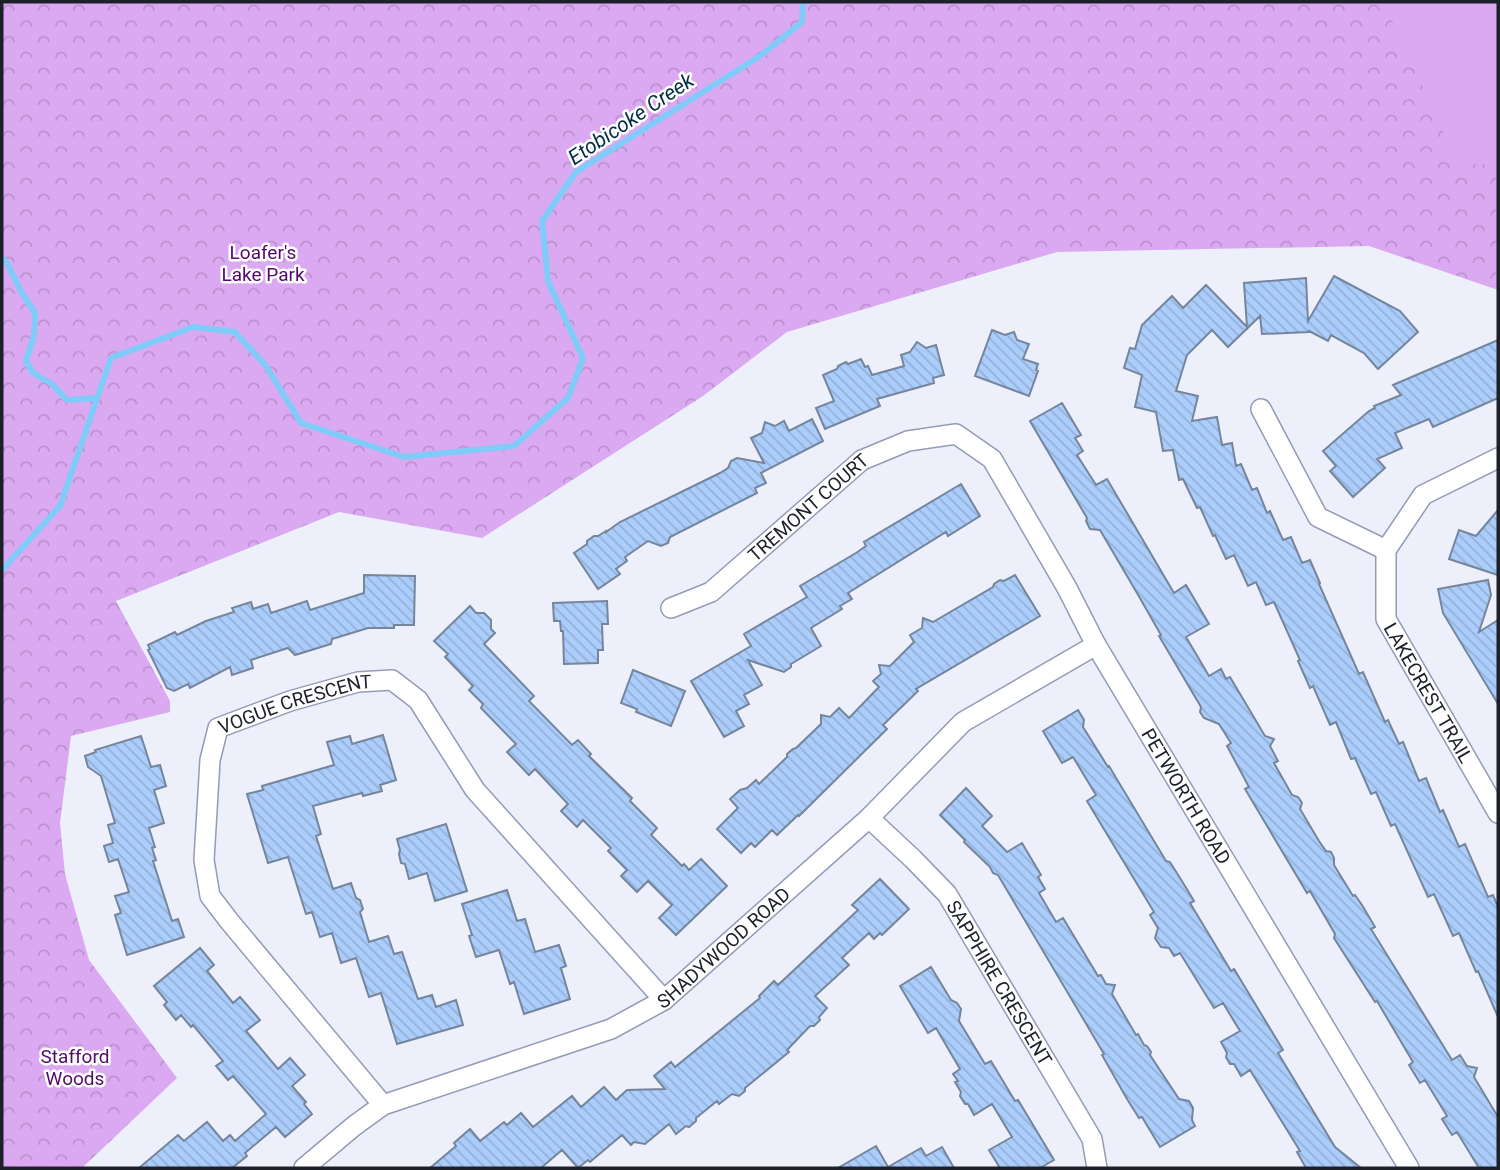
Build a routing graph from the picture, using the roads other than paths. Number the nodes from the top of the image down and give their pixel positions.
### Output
1 (1261, 409) dead end
2 (956, 434) joint
3 (1498, 458) edge
4 (1386, 550) junction
5 (671, 608) dead end
6 (1096, 645) junction
7 (1498, 813) edge
8 (869, 818) junction
9 (664, 1000) junction
10 (383, 1105) junction
11 (304, 1168) edge
12 (1097, 1168) edge
13 (1409, 1168) edge

1 - 4 street
2 - 5 street, TREMONT COURT
2 - 6 street, PETWORTH ROAD
3 - 4 street
4 - 7 street, LAKECREST TRAIL
6 - 8 street, SHADYWOOD ROAD
6 - 13 street, PETWORTH ROAD
8 - 9 street, SHADYWOOD ROAD
8 - 12 street, SAPPHIRE CRESCENT
9 - 10 street, SHADYWOOD ROAD
9 - 10 street, VOGUE CRESCENT
10 - 11 street, SHADYWOOD ROAD

